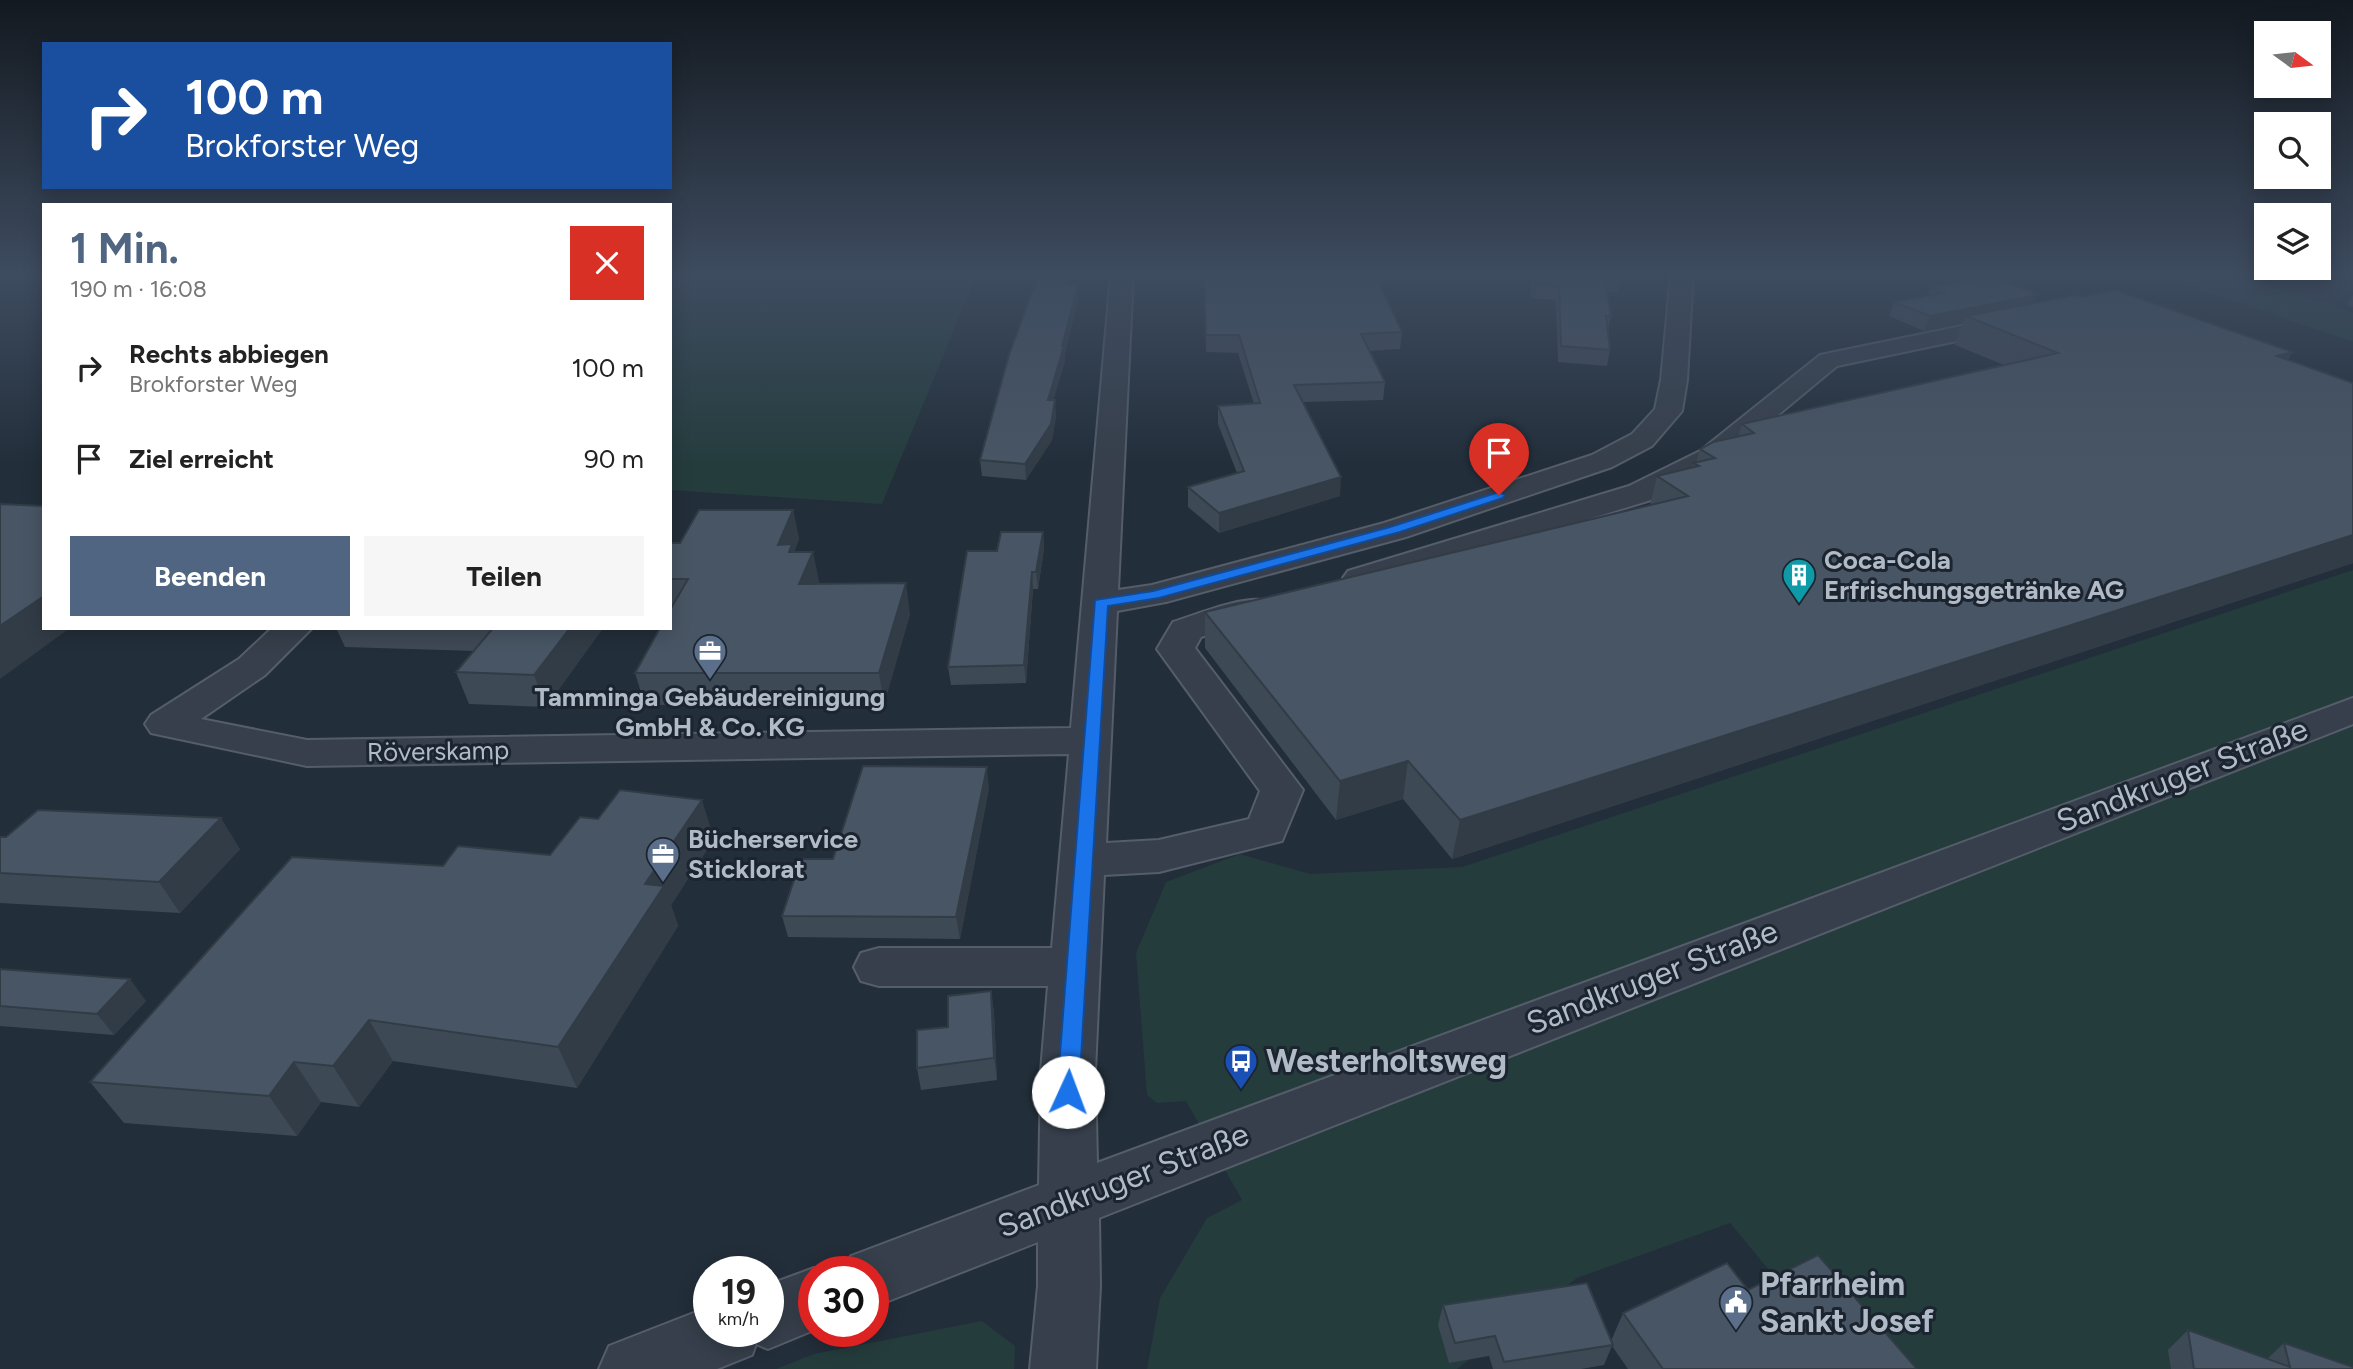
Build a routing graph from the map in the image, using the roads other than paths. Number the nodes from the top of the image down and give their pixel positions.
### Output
1 (1117, 338) edge
2 (1677, 338) edge
3 (1937, 338) edge
4 (1333, 586) edge
5 (1280, 602) edge
6 (1101, 603) junction
7 (292, 630) edge
8 (2353, 710) edge
9 (1092, 741) junction
10 (1084, 860) junction
11 (879, 967) dead end
12 (1076, 967) junction
13 (1067, 1202) junction
14 (889, 1271) edge
15 (693, 1346) edge
16 (632, 1369) edge
17 (1063, 1369) edge

1 - 6 street
2 - 6 street
3 - 4 street
5 - 10 street
6 - 9 street
7 - 9 street, Röverskamp
8 - 13 street, Sandkruger Straße
9 - 10 street
10 - 12 street
11 - 12 street
12 - 13 street
13 - 14 street, Sandkruger Straße
13 - 17 street
15 - 16 street

